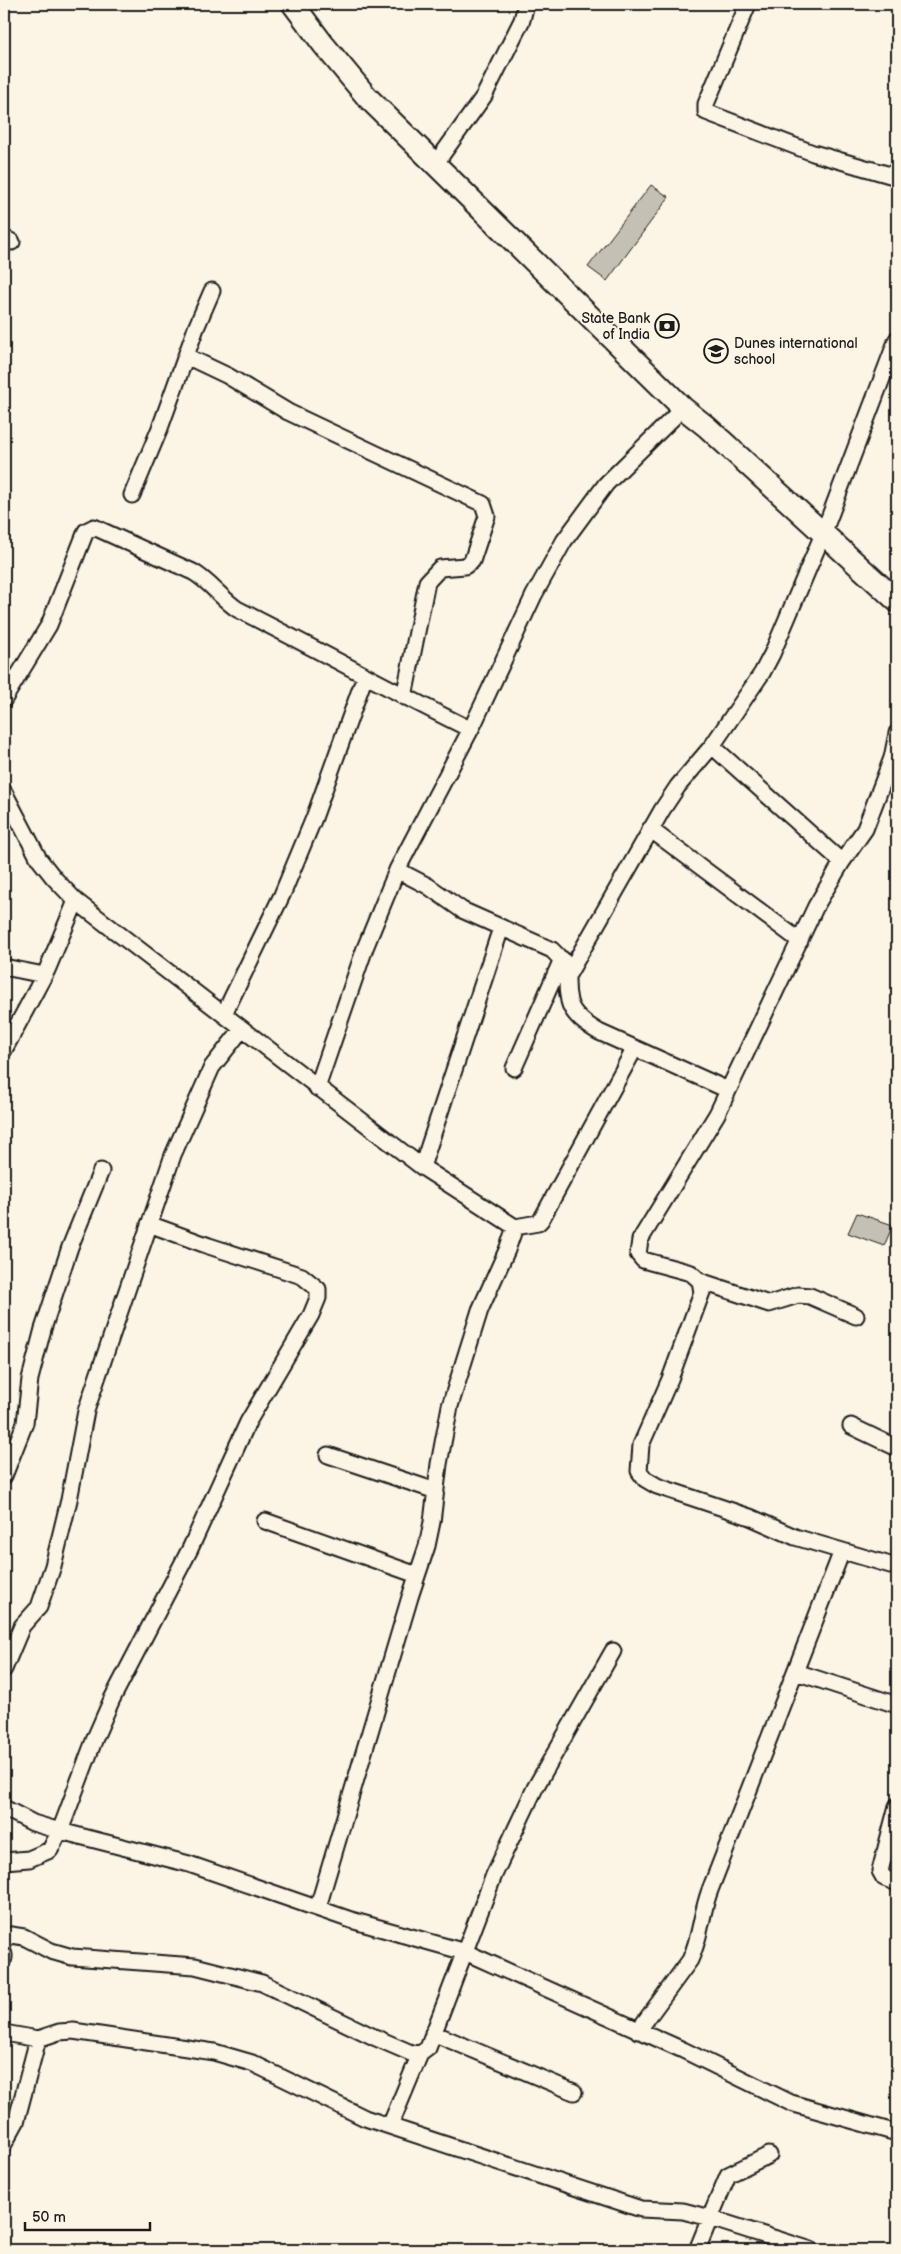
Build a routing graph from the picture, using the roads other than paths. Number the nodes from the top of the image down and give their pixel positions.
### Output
1 (294, 4) edge
2 (526, 4) edge
3 (748, 4) edge
4 (436, 163) junction
5 (897, 177) edge
6 (212, 291) dead end
7 (897, 339) edge
8 (186, 356) junction
9 (683, 408) junction
10 (132, 495) dead end
11 (823, 534) junction
12 (897, 601) edge
13 (365, 676) junction
14 (404, 697) junction
15 (4, 699) edge
16 (470, 729) junction
17 (897, 733) edge
18 (712, 746) junction
19 (6, 803) edge
20 (650, 829) junction
21 (842, 862) junction
22 (397, 870) junction
23 (76, 900) junction
24 (501, 928) junction
25 (800, 941) junction
26 (4, 966) edge
27 (565, 966) junction
28 (44, 975) junction
29 (224, 1014) junction
30 (242, 1029) junction
31 (635, 1048) junction
32 (4, 1050) edge
33 (514, 1068) dead end
34 (317, 1088) junction
35 (728, 1090) junction
36 (422, 1167) junction
37 (102, 1171) dead end
38 (149, 1224) junction
39 (515, 1227) junction
40 (700, 1281) junction
41 (856, 1316) dead end
42 (850, 1426) dead end
43 (897, 1448) edge
44 (328, 1455) dead end
45 (4, 1476) edge
46 (436, 1491) junction
47 (265, 1521) dead end
48 (842, 1551) junction
49 (897, 1567) edge
50 (417, 1575) junction
51 (613, 1652) dead end
52 (4, 1670) edge
53 (796, 1672) junction
54 (897, 1704) edge
55 (897, 1806) edge
56 (4, 1808) edge
57 (60, 1831) junction
58 (4, 1861) edge
59 (897, 1883) edge
60 (318, 1907) junction
61 (4, 1943) edge
62 (465, 1952) junction
63 (638, 2031) junction
64 (433, 2033) junction
65 (4, 2034) edge
66 (38, 2039) junction
67 (420, 2054) junction
68 (574, 2092) dead end
69 (390, 2126) junction
70 (897, 2133) edge
71 (4, 2144) edge
72 (769, 2155) dead end
73 (710, 2218) junction
74 (773, 2244) edge
75 (697, 2250) edge
76 (811, 2250) edge

1 - 4 main road
2 - 4 street
3 - 5 street
4 - 9 main road
6 - 8 street
7 - 11 street
8 - 10 street
8 - 14 street
9 - 11 main road
9 - 16 street
11 - 12 main road
11 - 18 street
13 - 14 street
13 - 15 street
13 - 29 street
14 - 16 street
16 - 22 street
17 - 21 street
18 - 20 street
18 - 21 street
19 - 23 street
20 - 25 street
20 - 27 street
21 - 25 street
22 - 24 street
22 - 34 street
23 - 28 street
23 - 29 street
24 - 27 street
24 - 36 street
25 - 35 street
26 - 28 street
27 - 31 street
27 - 33 street
28 - 32 street
29 - 30 street
30 - 34 street
30 - 38 street
31 - 35 street
31 - 39 street
34 - 36 street
35 - 40 street
36 - 39 street
37 - 45 street
38 - 52 street
38 - 57 street
39 - 46 street
40 - 41 street
40 - 48 street
42 - 43 street
44 - 46 street
46 - 50 street
47 - 50 street
48 - 49 street
48 - 53 street
50 - 60 street
51 - 62 street
53 - 54 street
53 - 63 street
55 - 59 street
56 - 57 street
57 - 58 street
57 - 60 street
60 - 62 street
61 - 67 street
62 - 63 street
62 - 64 street
63 - 70 street
64 - 67 street
64 - 68 street
65 - 66 street
66 - 69 street
66 - 71 street
67 - 69 street
69 - 73 street
72 - 73 street
73 - 74 street
73 - 75 street
74 - 76 street

